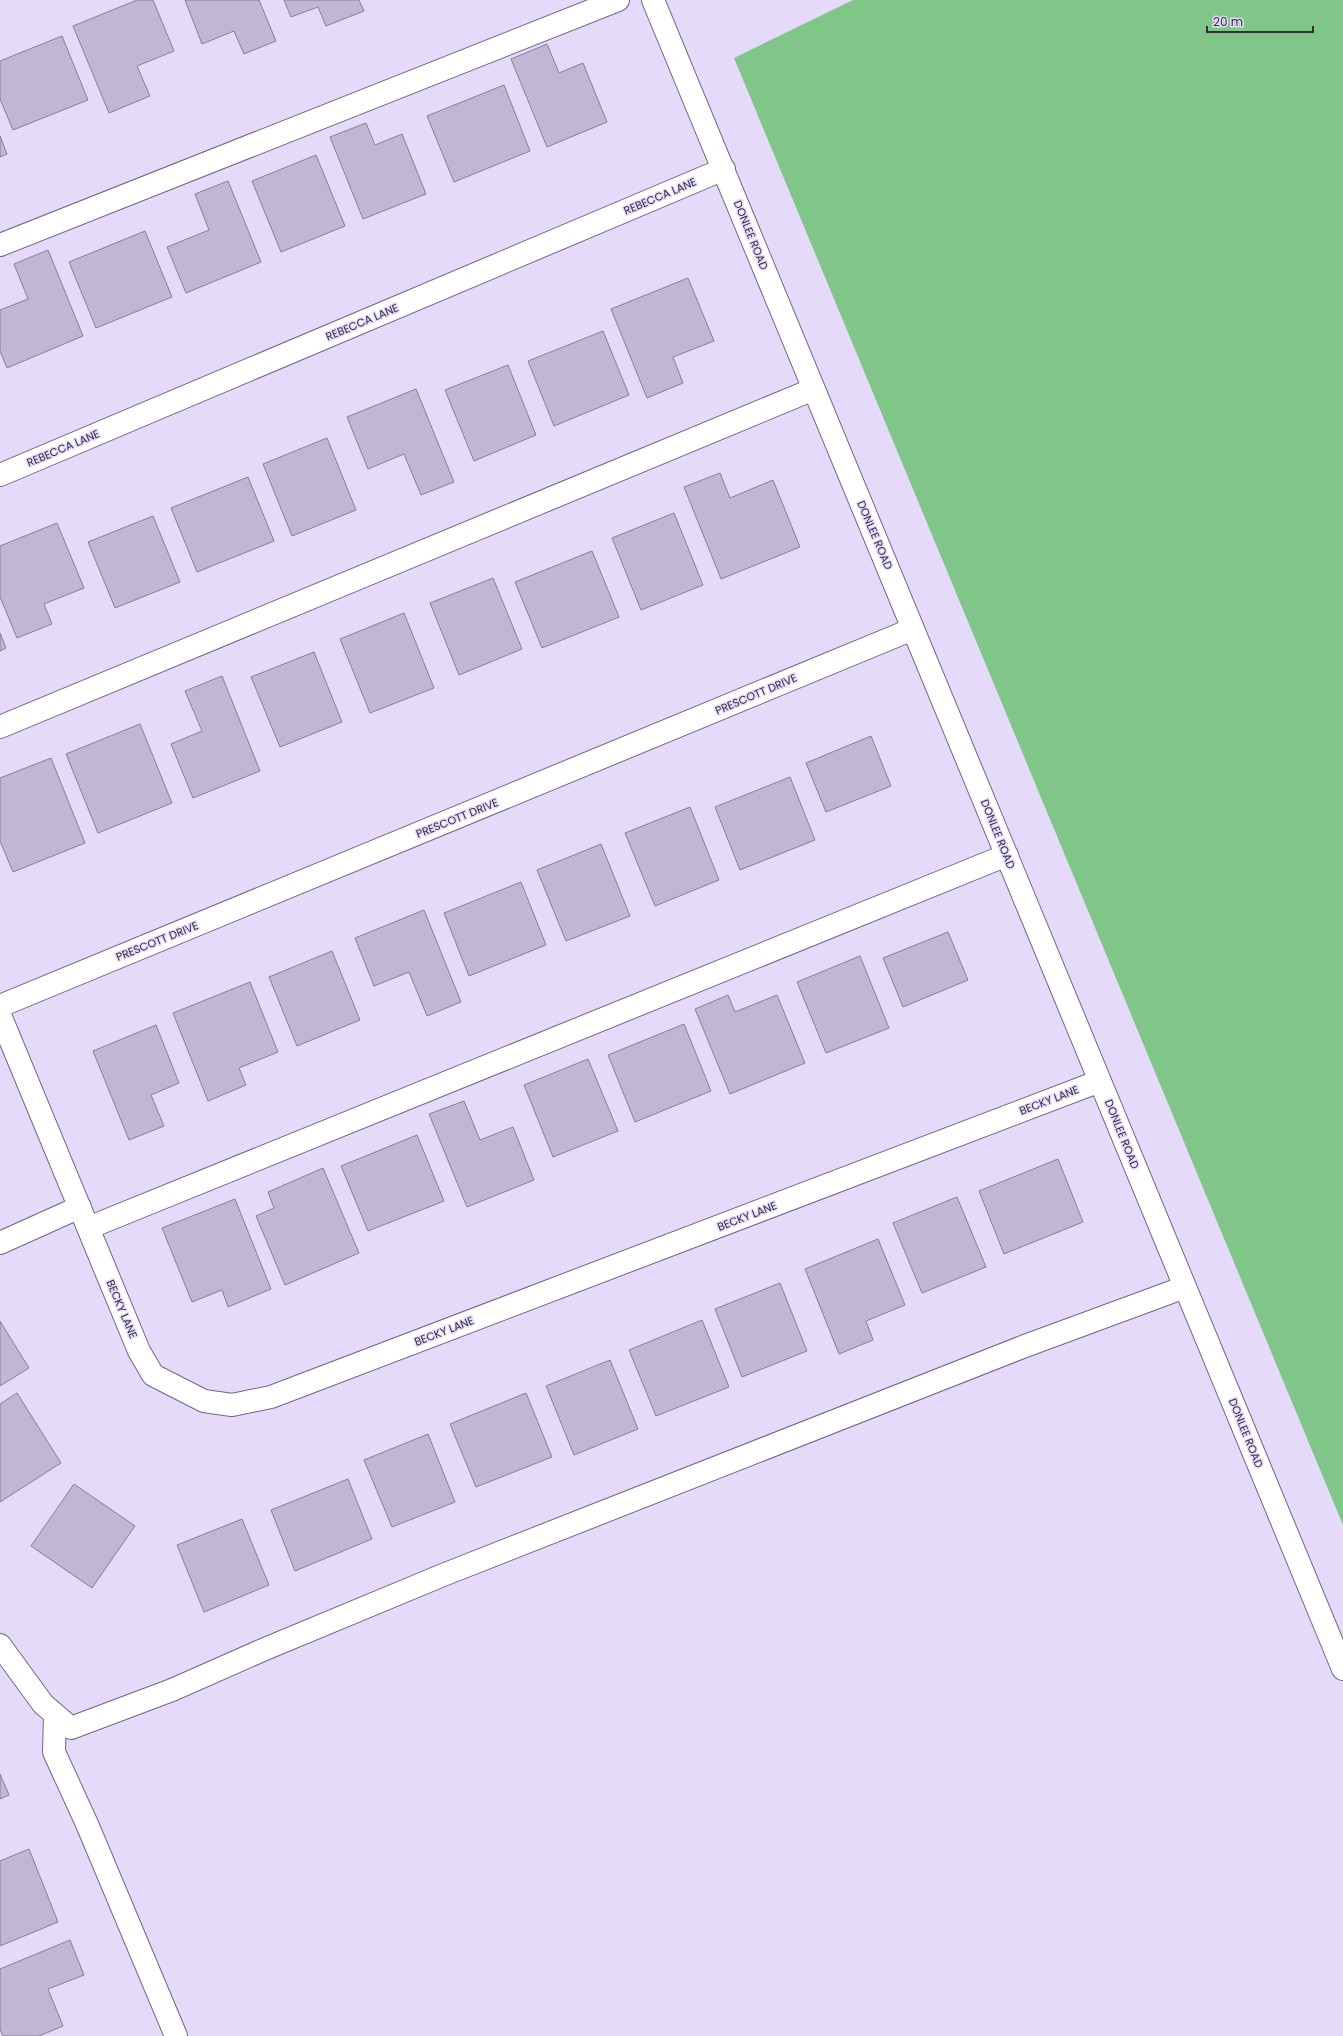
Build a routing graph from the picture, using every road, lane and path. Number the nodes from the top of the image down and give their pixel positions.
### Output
1 (618, 0) edge
2 (653, 0) edge
3 (724, 169) junction
4 (0, 246) edge
5 (814, 389) junction
6 (0, 475) edge
7 (914, 629) junction
8 (0, 727) edge
9 (1007, 855) junction
10 (0, 1006) edge
11 (0, 1014) edge
12 (1100, 1081) junction
13 (80, 1207) junction
14 (88, 1228) junction
15 (0, 1243) edge
16 (1185, 1286) junction
17 (0, 1645) edge
18 (1343, 1668) edge
19 (55, 1715) junction
20 (176, 2036) edge

1 - 4 street
2 - 3 street, DONLEE ROAD
3 - 5 street, DONLEE ROAD
3 - 6 street, REBECCA LANE
5 - 7 street, DONLEE ROAD
5 - 8 street
7 - 9 street, DONLEE ROAD
7 - 10 street, PRESCOTT DRIVE
9 - 12 street, DONLEE ROAD
9 - 14 street
11 - 13 street, BECKY LANE
12 - 14 street, BECKY LANE
12 - 16 street, DONLEE ROAD
13 - 14 street, BECKY LANE
13 - 15 street
16 - 18 street, DONLEE ROAD
16 - 19 street
17 - 19 street
19 - 20 street

